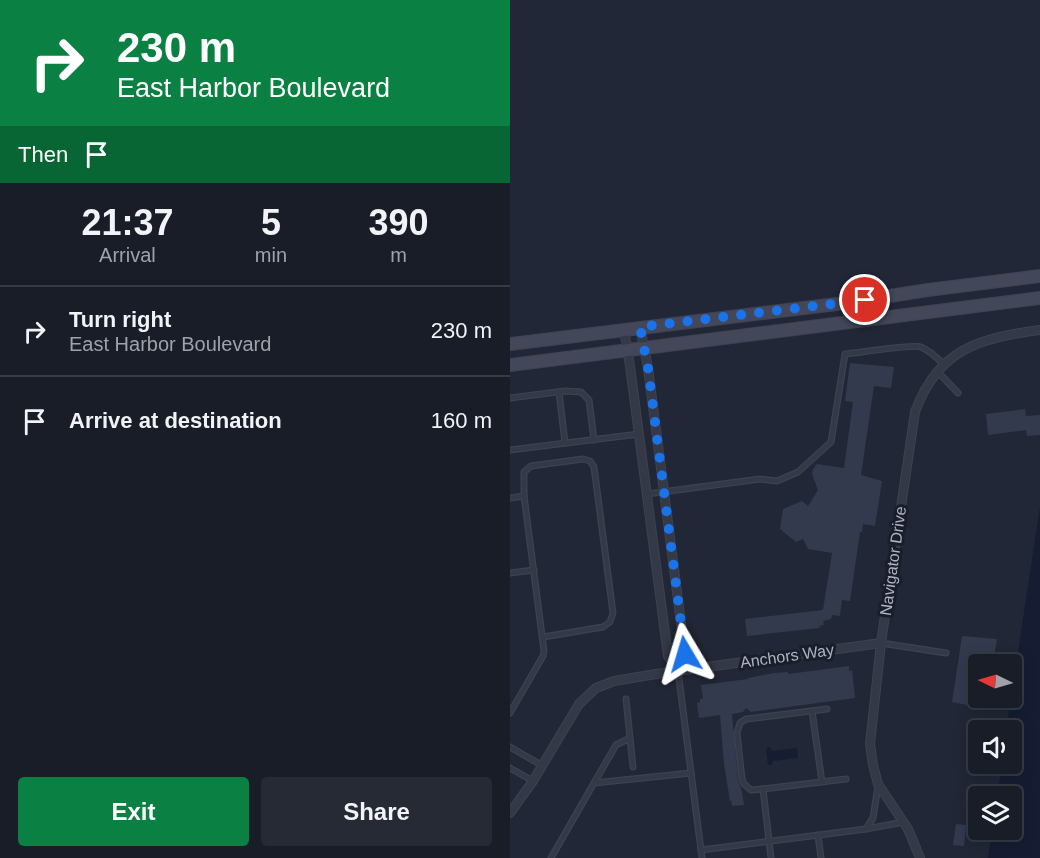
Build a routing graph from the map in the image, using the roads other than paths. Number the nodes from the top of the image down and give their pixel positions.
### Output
1 (1040, 276) edge
2 (1040, 298) edge
3 (640, 327) junction
4 (624, 330) junction
5 (1040, 330) edge
6 (510, 344) edge
7 (643, 348) junction
8 (627, 350) junction
9 (944, 364) junction
10 (510, 365) edge
11 (938, 372) junction
12 (559, 392) junction
13 (958, 393) dead end
14 (510, 398) edge
15 (639, 434) junction
16 (594, 440) junction
17 (565, 443) junction
18 (510, 450) edge
19 (664, 492) junction
20 (647, 494) junction
21 (524, 496) junction
22 (510, 498) edge
23 (534, 570) junction
24 (510, 573) edge
25 (543, 637) junction
26 (881, 643) junction
27 (946, 653) dead end
28 (678, 671) junction
29 (626, 699) dead end
30 (827, 709) dead end
31 (812, 711) junction
32 (510, 713) edge
33 (630, 738) junction
34 (510, 747) edge
35 (543, 766) junction
36 (633, 767) dead end
37 (510, 768) edge
38 (692, 773) junction
39 (846, 779) dead end
40 (533, 781) junction
41 (822, 782) junction
42 (594, 783) junction
43 (878, 783) junction
44 (764, 789) junction
45 (510, 813) edge
46 (904, 822) junction
47 (866, 830) junction
48 (818, 835) junction
49 (769, 841) junction
50 (701, 850) junction
51 (551, 858) edge
52 (702, 858) edge
53 (771, 858) edge
54 (820, 858) edge
55 (920, 858) edge

1 - 3 main road
2 - 7 main road
3 - 4 main road
3 - 7 street
4 - 6 main road
4 - 8 street
5 - 9 street, Navigator Drive
7 - 8 main road
7 - 19 street
8 - 10 main road
8 - 15 street
9 - 11 street, Navigator Drive
9 - 19 lane
11 - 13 lane
11 - 26 street, Navigator Drive
12 - 14 lane
12 - 16 lane
12 - 17 lane
15 - 16 lane
15 - 20 street
16 - 17 lane
17 - 18 lane
19 - 20 lane
19 - 28 street
20 - 28 street
21 - 22 lane
21 - 23 lane
21 - 25 lane
23 - 24 lane
23 - 25 lane
25 - 32 lane
26 - 27 lane
26 - 28 street, Anchors Way
26 - 43 street, Navigator Drive
28 - 35 street, Anchors Way
28 - 38 lane
29 - 33 lane
30 - 31 lane
31 - 41 lane
31 - 44 lane
33 - 36 lane
33 - 42 lane
34 - 35 lane
35 - 40 street, Anchors Way
37 - 40 lane
38 - 42 lane
38 - 50 lane
39 - 41 lane
40 - 45 street, Anchors Way
41 - 44 lane
42 - 51 lane
43 - 46 street, Navigator Drive
43 - 47 lane
44 - 49 lane
46 - 47 lane
46 - 55 street, Navigator Drive
47 - 48 lane
48 - 49 lane
48 - 54 lane
49 - 50 lane
49 - 53 lane
50 - 52 lane

